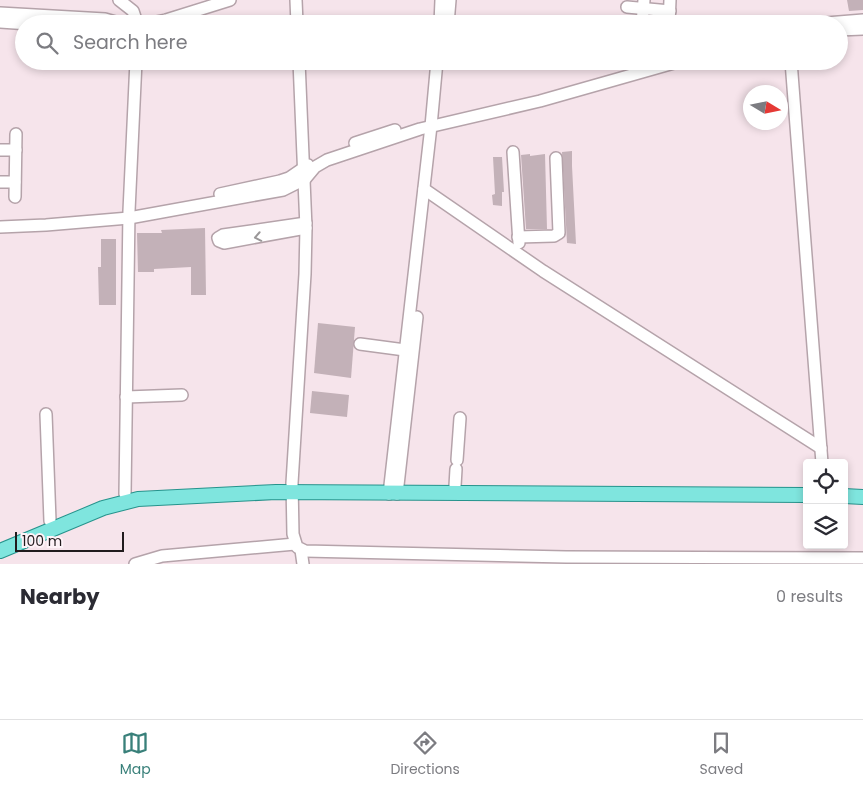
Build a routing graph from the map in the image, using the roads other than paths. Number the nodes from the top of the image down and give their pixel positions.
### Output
1 (119, 0) edge
2 (230, 0) edge
3 (296, 0) edge
4 (442, 0) edge
5 (450, 0) edge
6 (643, 4) edge
7 (670, 5) edge
8 (627, 7) dead end
9 (0, 13) edge
10 (35, 15) edge
11 (135, 15) edge
12 (182, 15) edge
13 (297, 15) edge
14 (441, 15) edge
15 (449, 15) edge
16 (863, 20) edge
17 (848, 21) edge
18 (0, 22) edge
19 (15, 23) edge
20 (863, 29) edge
21 (848, 30) edge
22 (136, 70) edge
23 (299, 70) edge
24 (437, 70) edge
25 (443, 70) edge
26 (623, 70) edge
27 (643, 70) edge
28 (792, 70) edge
29 (435, 122) junction
30 (16, 134) dead end
31 (0, 150) edge
32 (16, 150) junction
33 (513, 152) dead end
34 (556, 158) dead end
35 (305, 174) junction
36 (0, 182) edge
37 (15, 182) junction
38 (427, 191) junction
39 (14, 198) dead end
40 (129, 215) junction
41 (0, 221) edge
42 (306, 225) junction
43 (0, 227) edge
44 (518, 238) junction
45 (519, 255) junction
46 (360, 344) dead end
47 (405, 350) junction
48 (182, 395) dead end
49 (126, 397) junction
50 (46, 414) dead end
51 (460, 418) dead end
52 (821, 448) junction
53 (822, 459) edge
54 (455, 486) junction
55 (292, 488) junction
56 (803, 488) edge
57 (848, 488) edge
58 (863, 488) edge
59 (394, 490) junction
60 (124, 494) junction
61 (803, 495) edge
62 (848, 496) edge
63 (863, 497) edge
64 (50, 520) junction
65 (0, 541) edge
66 (296, 543) junction
67 (0, 551) edge
68 (560, 557) junction
69 (387, 558) edge
70 (856, 560) edge
71 (632, 561) edge
72 (690, 561) edge
73 (136, 564) edge
74 (303, 564) edge
75 (574, 564) edge

1 - 11 street
2 - 12 street
3 - 13 street
4 - 14 street
5 - 15 street
6 - 7 street
6 - 8 street
9 - 10 street
16 - 17 street
18 - 19 street
20 - 21 street
22 - 40 street
23 - 35 street
24 - 29 street
25 - 29 street
26 - 29 street
27 - 29 street
28 - 52 street
29 - 35 street
29 - 38 street
30 - 32 street
31 - 32 street
32 - 37 street
33 - 44 street
34 - 44 street
35 - 40 street
35 - 42 street
36 - 37 street
37 - 39 street
38 - 45 street
38 - 47 street
38 - 59 street
40 - 41 street
40 - 43 street
40 - 49 street
42 -> 42 street
42 - 55 street
44 - 45 street
45 - 52 street
46 - 47 street
47 - 59 street
48 - 49 street
49 - 60 street
50 - 64 street
51 - 54 street
52 - 53 street
54 - 56 main road
54 - 59 main road
55 - 59 main road
55 - 60 main road
55 - 66 street
55 - 67 main road
57 - 58 main road
59 - 61 main road
60 - 64 main road
62 - 63 main road
64 - 65 main road
66 - 69 street
66 - 73 street
66 - 74 street
68 - 69 street
68 - 71 street
68 - 75 street
70 - 72 street
71 - 72 street

